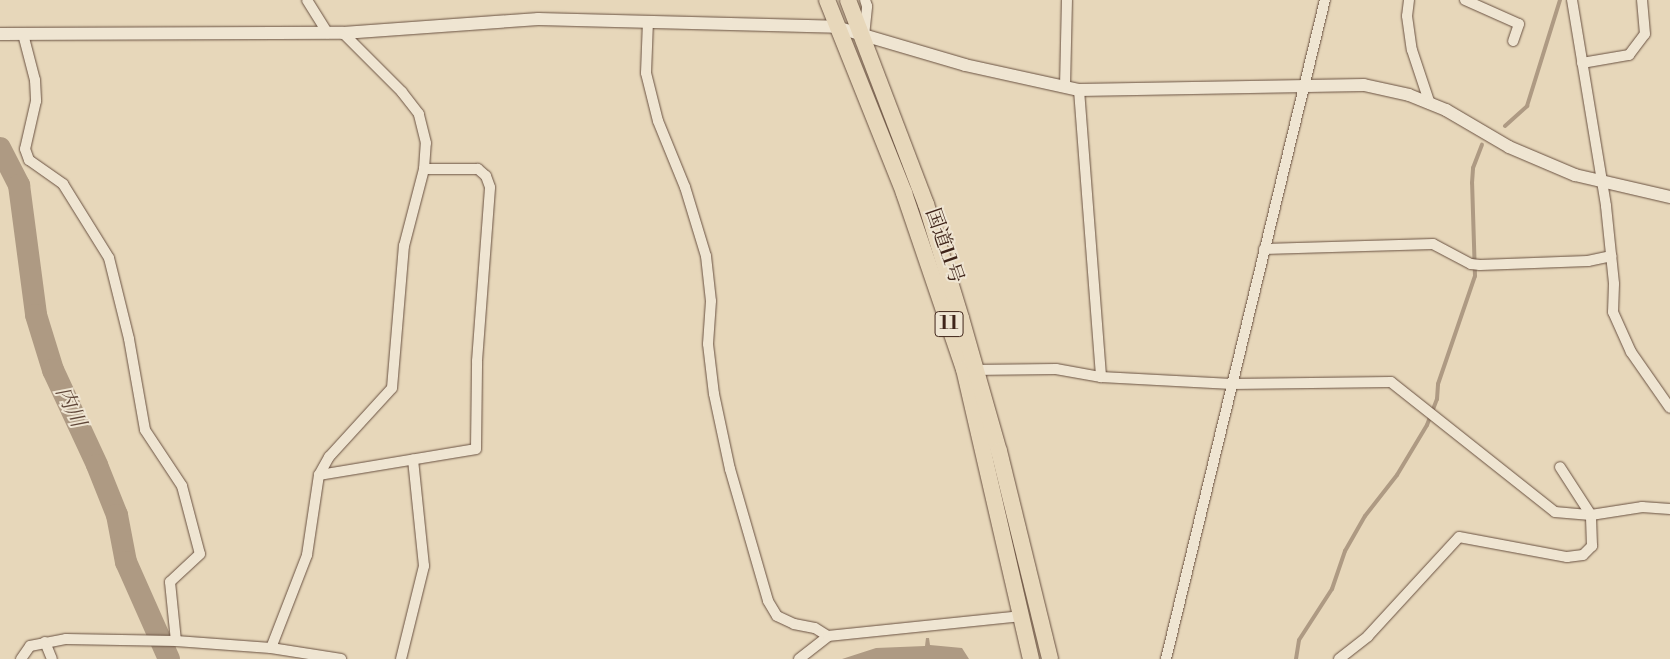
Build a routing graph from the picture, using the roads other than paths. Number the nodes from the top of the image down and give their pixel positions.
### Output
1 (307, 0) edge
2 (827, 0) edge
3 (848, 0) edge
4 (865, 0) edge
5 (1067, 0) edge
6 (1325, 0) edge
7 (1409, 0) edge
8 (1465, 0) edge
9 (1572, 0) edge
10 (1642, 0) edge
11 (648, 21) junction
12 (836, 26) junction
13 (344, 32) junction
14 (328, 33) junction
15 (0, 34) edge
16 (23, 34) junction
17 (864, 37) junction
18 (1513, 41) dead end
19 (1582, 63) junction
20 (1304, 85) junction
21 (1065, 87) junction
22 (1079, 90) junction
23 (1430, 104) junction
24 (424, 170) junction
25 (1603, 184) junction
26 (1670, 196) edge
27 (1264, 249) junction
28 (1611, 256) junction
29 (971, 370) junction
30 (1101, 377) junction
31 (1232, 384) junction
32 (1670, 408) edge
33 (414, 460) junction
34 (1560, 467) dead end
35 (319, 475) junction
36 (1670, 509) edge
37 (1591, 514) junction
38 (1022, 616) junction
39 (828, 636) junction
40 (174, 641) junction
41 (45, 642) junction
42 (271, 648) junction
43 (316, 657) edge
44 (22, 659) edge
45 (52, 659) edge
46 (341, 659) edge
47 (401, 659) edge
48 (799, 659) edge
49 (1032, 659) edge
50 (1050, 659) edge
51 (1166, 659) edge
52 (1339, 659) edge

1 - 14 street
2 - 12 highway, 国道11号 / 11
3 - 17 highway, 国道11号 / 11
4 - 17 street
5 - 21 street
6 - 20 street
7 - 23 street
8 - 18 street
9 - 19 street
10 - 19 street
11 - 12 street
11 - 13 street
11 - 39 street
12 - 17 street
12 - 29 highway, 国道11号 / 11
13 - 14 street
13 - 24 street
14 - 16 street
15 - 16 street
16 - 40 street
17 - 21 street
17 - 29 highway, 国道11号 / 11
19 - 25 street
20 - 22 street
20 - 23 street
20 - 27 street
21 - 22 street
22 - 30 street
23 - 25 street
24 - 33 street
24 - 35 street
25 - 26 street
25 - 28 street
27 - 28 street
27 - 31 street
28 - 32 street
29 - 30 street
29 - 38 highway, 国道11号 / 11
29 - 50 highway, 国道11号 / 11
30 - 31 street
31 - 37 street
31 - 51 street
33 - 35 street
33 - 47 street
34 - 37 street
35 - 42 street
36 - 37 street
37 - 52 street
38 - 39 street
38 - 49 highway, 国道11号 / 11
39 - 48 street
40 - 41 street
40 - 42 street
41 - 44 street
41 - 45 street
42 - 43 street
43 - 46 street

